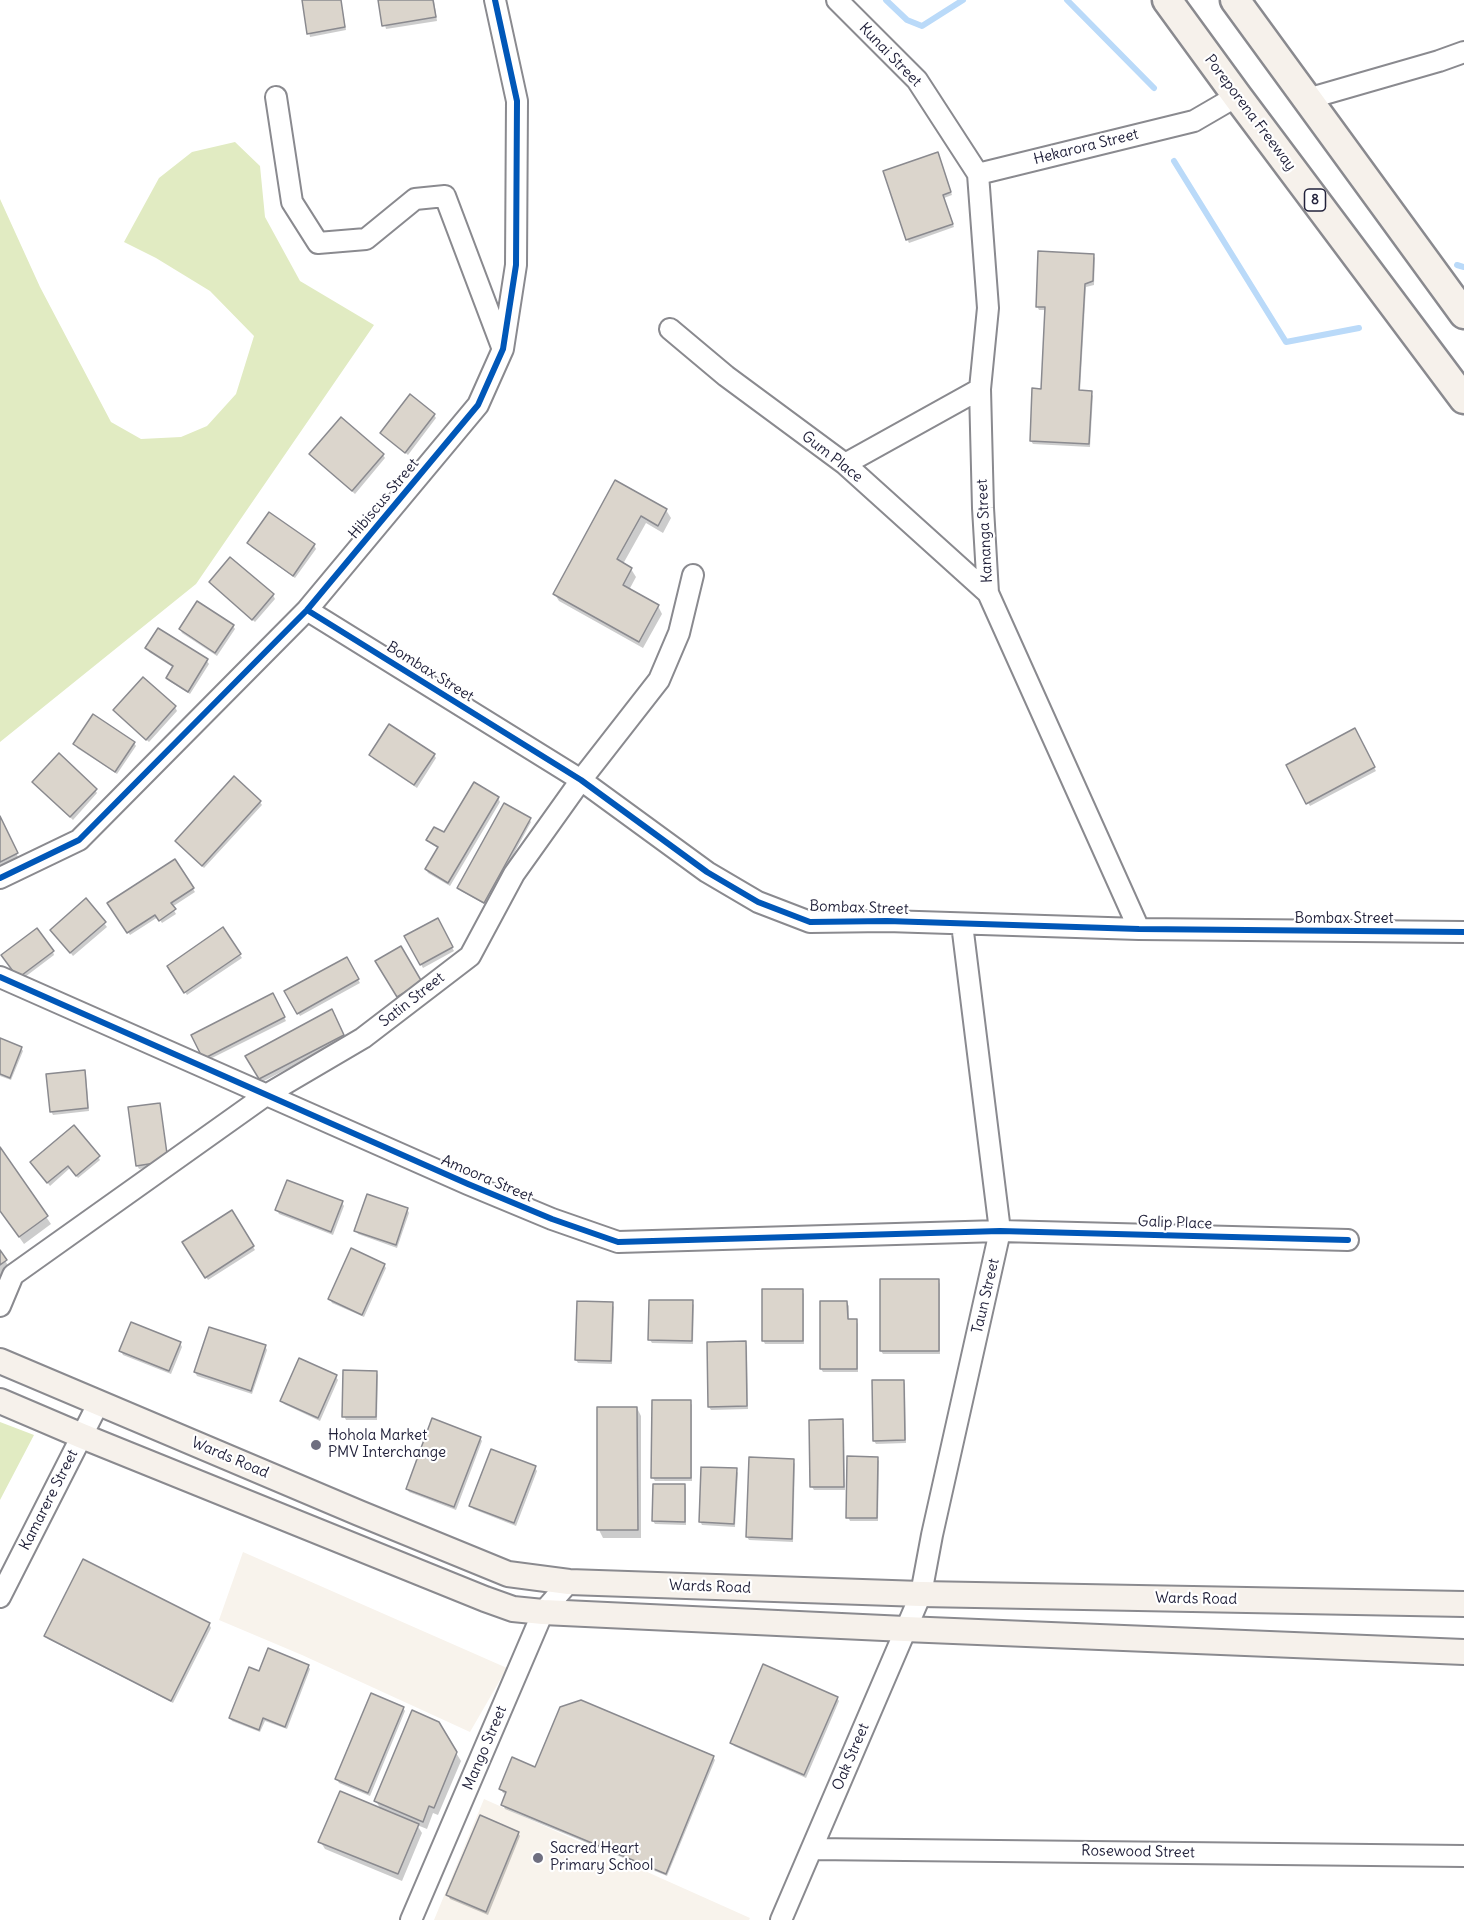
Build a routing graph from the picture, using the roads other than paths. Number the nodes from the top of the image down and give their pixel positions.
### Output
1 (495, 0) edge
2 (837, 0) edge
3 (1167, 0) edge
4 (1235, 0) edge
5 (1464, 52) edge
6 (1236, 96) junction
7 (276, 98) dead end
8 (1307, 99) junction
9 (978, 174) junction
10 (1464, 314) edge
11 (669, 329) dead end
12 (503, 350) junction
13 (980, 389) junction
14 (1464, 399) edge
15 (845, 464) junction
16 (693, 575) dead end
17 (988, 593) junction
18 (307, 610) junction
19 (580, 780) junction
20 (0, 878) edge
21 (962, 924) junction
22 (1139, 929) junction
23 (1464, 932) edge
24 (0, 977) edge
25 (266, 1095) junction
26 (1000, 1231) junction
27 (1348, 1240) dead end
28 (0, 1306) edge
29 (0, 1361) edge
30 (0, 1401) edge
31 (99, 1402) junction
32 (82, 1436) junction
33 (569, 1582) junction
34 (921, 1594) junction
35 (0, 1597) edge
36 (1464, 1604) edge
37 (543, 1612) junction
38 (905, 1629) junction
39 (1464, 1652) edge
40 (812, 1849) junction
41 (1464, 1856) edge
42 (411, 1920) edge
43 (781, 1920) edge

1 - 12 street, Hibiscus Street
2 - 9 street, Kunai Street
3 - 6 highway, Poreporena Freeway / 8
4 - 8 highway
5 - 8 street
6 - 9 street, Hekarora Street
6 - 14 highway, Poreporena Freeway / 8
7 - 12 street
8 - 10 highway
9 - 13 street, Kananga Street
11 - 15 street, Gum Place
12 - 18 street, Hibiscus Street
13 - 15 street
13 - 17 street, Kananga Street
15 - 17 street, Gum Place
16 - 19 street, Satin Street
17 - 22 street, Kananga Street
18 - 19 street, Bombax Street
18 - 20 street, Hibiscus Street
19 - 21 street, Bombax Street
19 - 25 street, Satin Street
21 - 22 street, Bombax Street
21 - 26 street, Taun Street
22 - 23 street, Bombax Street
24 - 25 street, Amoora Street
25 - 26 street, Amoora Street
25 - 28 street, Satin Street
26 - 27 street, Galip Place
26 - 34 street, Taun Street
29 - 31 main road, Wards Road
30 - 32 main road
31 - 32 street, Kamarere Street
31 - 33 main road, Wards Road
32 - 35 street, Kamarere Street
32 - 37 main road
33 - 34 main road, Wards Road
33 - 37 street, Mango Street
34 - 36 main road, Wards Road
34 - 38 street, Oak Street
37 - 38 main road
37 - 42 street, Mango Street
38 - 39 main road
38 - 40 street, Oak Street
40 - 41 street, Rosewood Street
40 - 43 street, Oak Street

